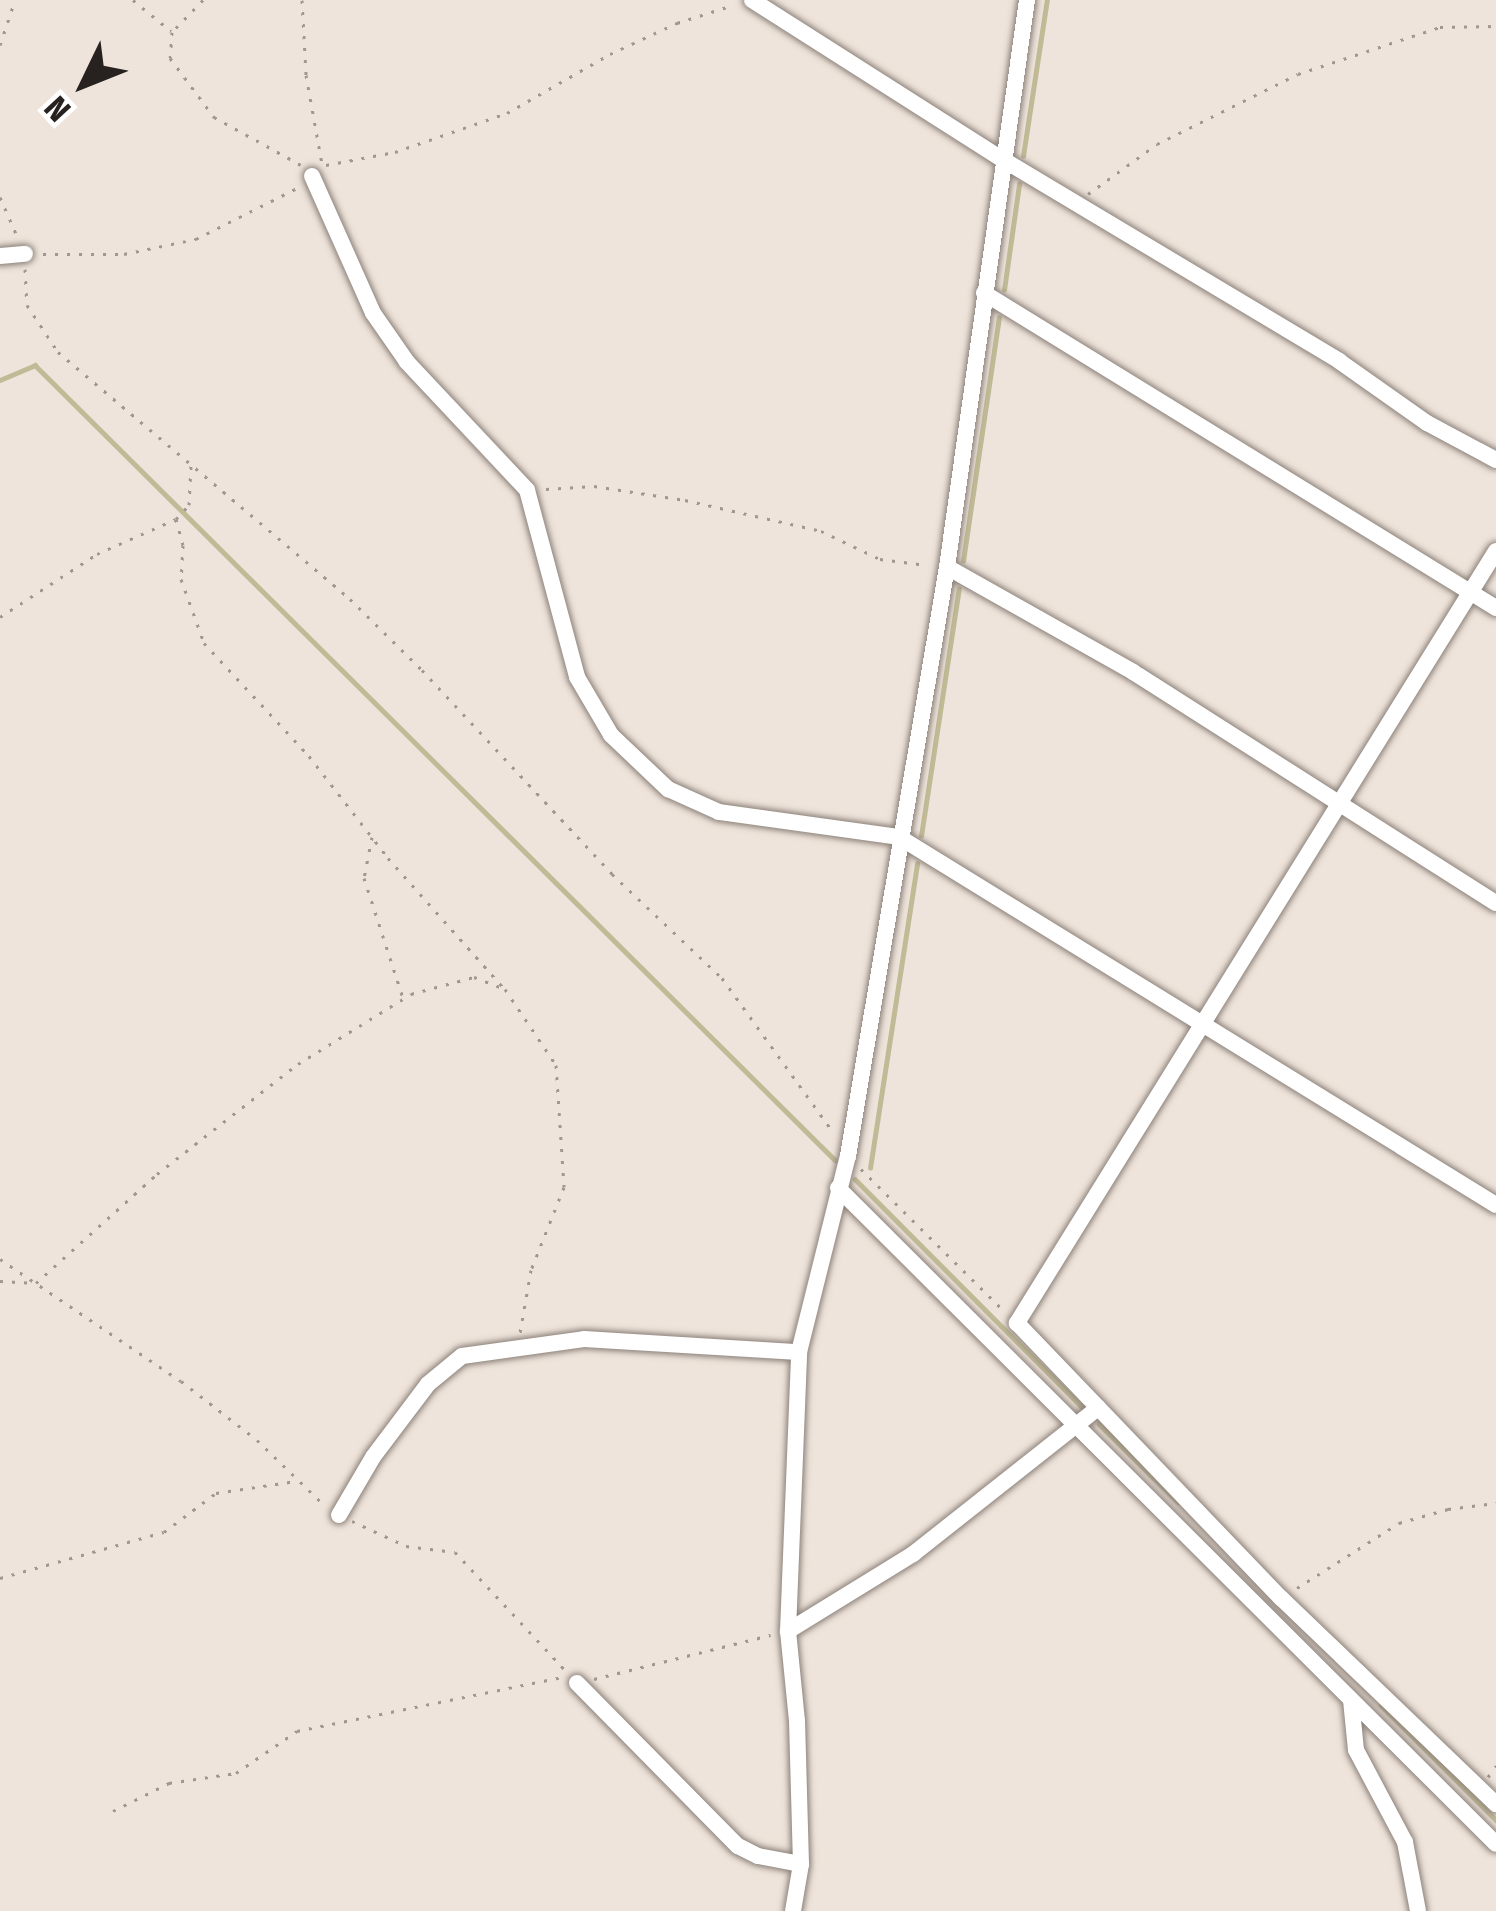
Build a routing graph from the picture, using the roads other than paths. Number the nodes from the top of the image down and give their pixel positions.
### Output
1 (753, 0) edge
2 (1027, 0) edge
3 (1002, 159) junction
4 (317, 171) road end
5 (25, 254) road end
6 (0, 256) edge
7 (984, 293) junction
8 (1496, 460) edge
9 (1496, 551) edge
10 (947, 567) junction
11 (1469, 594) junction
12 (1496, 608) edge
13 (1339, 803) junction
14 (899, 837) junction
15 (1496, 903) edge
16 (1200, 1026) junction
17 (838, 1188) junction
18 (1496, 1205) edge
19 (800, 1352) junction
20 (1099, 1408) junction
21 (1077, 1427) junction
22 (339, 1515) road end
23 (788, 1631) junction
24 (577, 1683) road end
25 (1351, 1700) junction
26 (1496, 1804) edge
27 (1496, 1844) edge
28 (801, 1864) junction
29 (792, 1910) edge
30 (1418, 1911) edge

1 - 3 street
2 - 3 street
3 - 7 street
3 - 8 street
4 - 14 street
5 - 6 street
7 - 10 street
7 - 11 street
9 - 11 street
10 - 13 street
10 - 14 street
11 - 12 street
11 - 13 street
13 - 15 street
13 - 16 street
14 - 16 street
14 - 17 street
16 - 18 street
16 - 20 street
17 - 19 street
17 - 21 street
19 - 22 street
19 - 23 street
20 - 21 street
20 - 26 street
21 - 23 street
21 - 25 street
23 - 28 street
24 - 28 street
25 - 27 street
25 - 30 street
28 - 29 street

